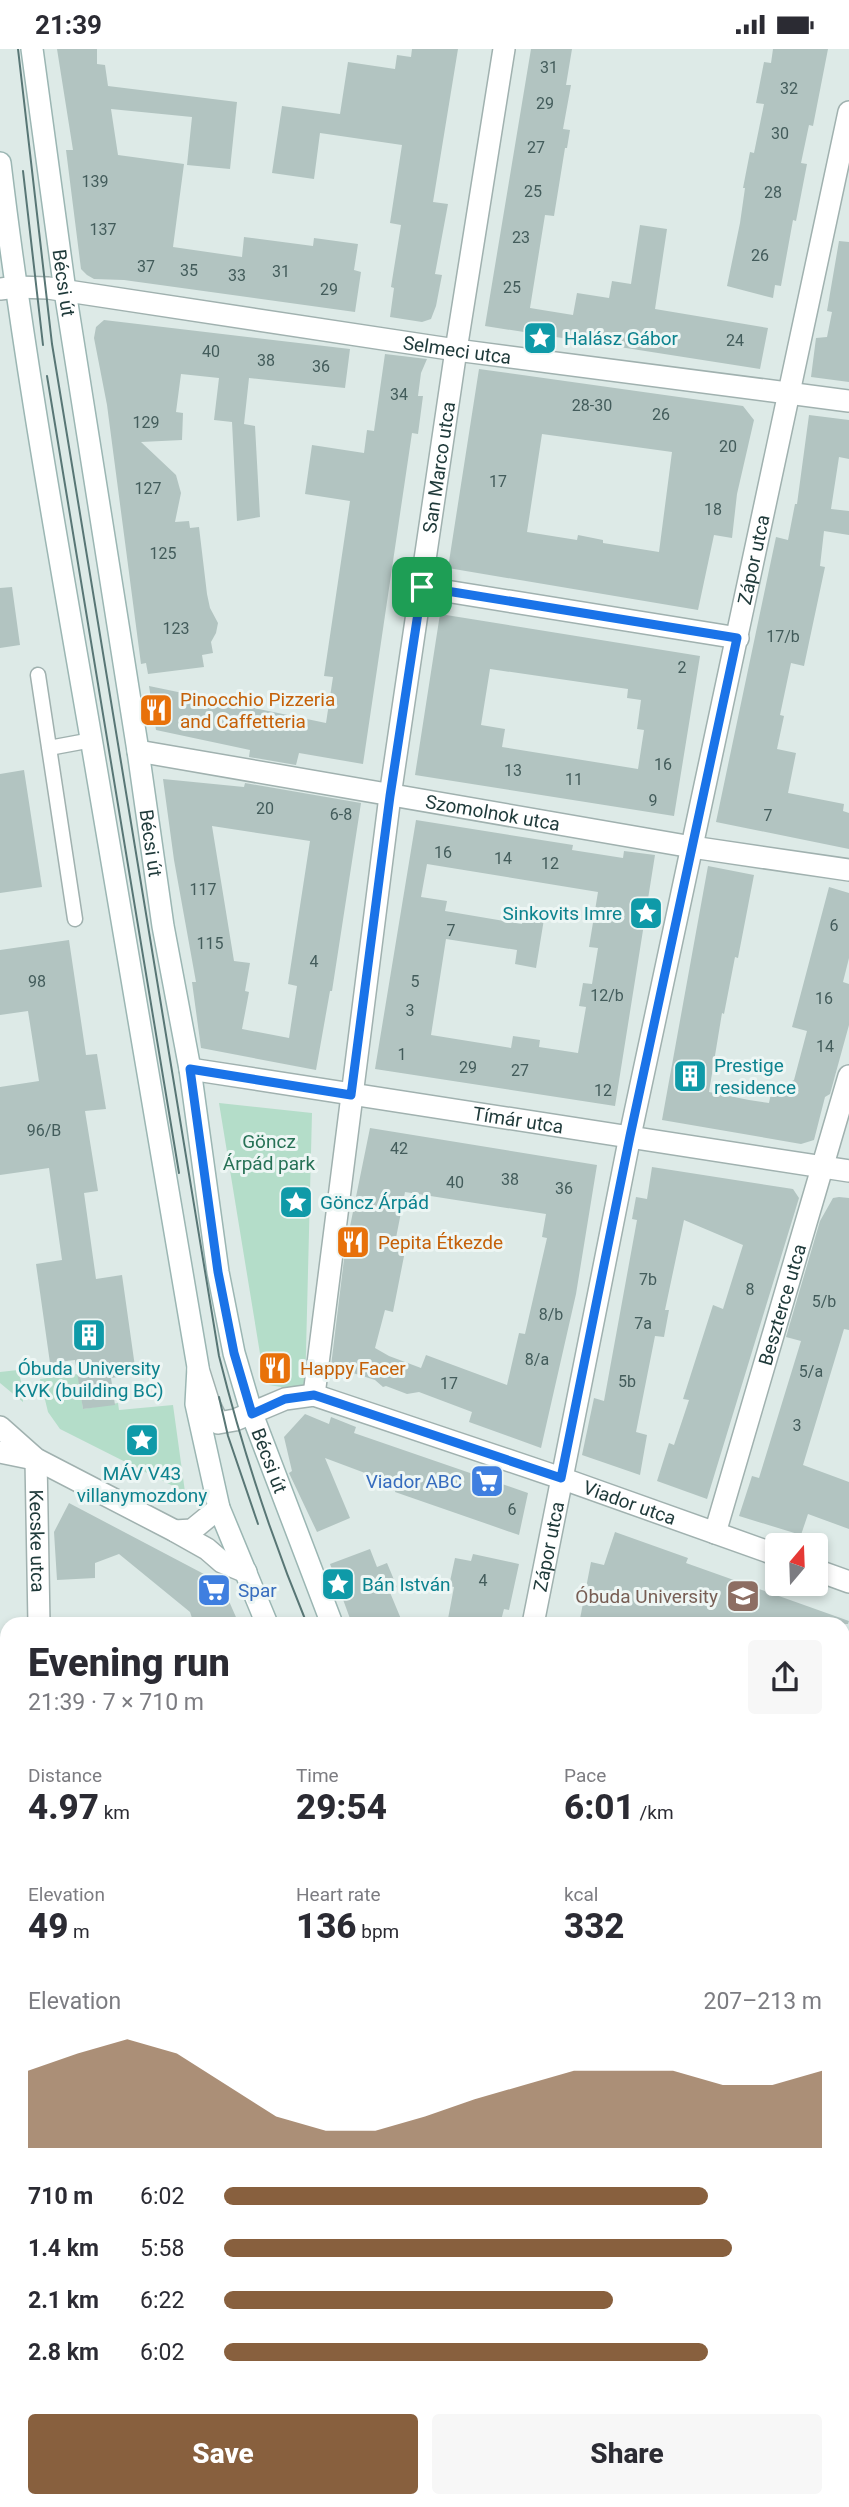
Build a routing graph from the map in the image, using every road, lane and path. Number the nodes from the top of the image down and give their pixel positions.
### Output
1 (32, 49) edge
2 (504, 49) edge
3 (849, 112) edge
4 (0, 163) edge
5 (8, 288) edge
6 (65, 291) junction
7 (456, 349) junction
8 (790, 394) junction
9 (849, 401) edge
10 (422, 587) junction
11 (737, 638) junction
12 (38, 675) dead end
13 (92, 740) junction
14 (49, 748) junction
15 (138, 751) junction
16 (390, 796) junction
17 (692, 847) junction
18 (849, 870) edge
19 (75, 919) dead end
20 (190, 1069) junction
21 (849, 1076) edge
22 (351, 1095) junction
23 (630, 1136) junction
24 (824, 1168) junction
25 (849, 1171) edge
26 (198, 1367) junction
27 (314, 1395) junction
28 (252, 1414) junction
29 (0, 1427) edge
30 (0, 1452) edge
31 (36, 1459) junction
32 (561, 1478) junction
33 (219, 1508) junction
34 (175, 1531) junction
35 (715, 1533) junction
36 (765, 1551) edge
37 (246, 1572) junction
38 (828, 1574) edge
39 (849, 1582) edge
40 (39, 1617) edge
41 (264, 1617) edge
42 (329, 1617) edge
43 (534, 1617) edge

1 - 6 street, Bécsi út
2 - 7 street, San Marco utca
3 - 8 street, Zápor utca
4 - 5 street
5 - 6 street, Selmeci utca
5 - 13 street
6 - 7 street, Selmeci utca
6 - 15 street, Bécsi út
7 - 8 street, Selmeci utca
7 - 10 street, San Marco utca
8 - 9 street, Selmeci utca
8 - 11 street, Zápor utca
10 - 11 street
10 - 16 street, San Marco utca
11 - 17 street, Zápor utca
12 - 14 lane
13 - 14 lane
13 - 26 street
14 - 19 lane
15 - 16 street, Szomolnok utca
15 - 20 street, Bécsi út
16 - 17 street, Szomolnok utca
16 - 22 street, San Marco utca
17 - 18 street, Szomolnok utca
17 - 23 street, Zápor utca
20 - 22 street, Tímár utca
20 - 28 street, Bécsi út
21 - 24 street, Beszterce utca
22 - 23 street, Tímár utca
22 - 27 street
23 - 24 street, Tímár utca
23 - 32 street, Zápor utca
24 - 25 street, Tímár utca
24 - 35 street, Beszterce utca
26 - 28 street, Viador utca
26 - 33 street
27 - 28 street, Viador utca
27 - 32 street, Viador utca
28 - 42 street, Bécsi út
29 - 31 street
30 - 31 street
31 - 34 street
31 - 40 street, Kecske utca
32 - 35 street, Viador utca
32 - 43 street, Zápor utca
33 - 34 street
33 - 37 street
34 - 37 street
35 - 36 street, Viador utca
37 - 41 street
38 - 39 street

